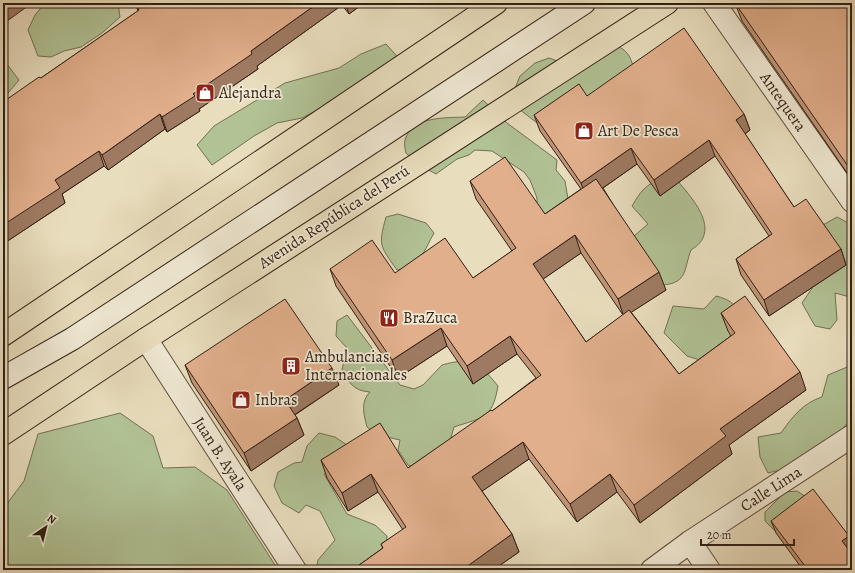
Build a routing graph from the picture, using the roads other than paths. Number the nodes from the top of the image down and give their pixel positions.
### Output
1 (496, 3) edge
2 (584, 3) edge
3 (667, 3) edge
4 (714, 3) edge
5 (852, 201) edge
6 (3, 335) edge
7 (72, 339) junction
8 (146, 339) junction
9 (3, 378) edge
10 (3, 393) edge
11 (3, 434) edge
12 (852, 436) edge
13 (690, 542) junction
14 (295, 570) edge
15 (652, 570) edge
16 (709, 570) edge

1 - 6 highway
2 - 7 street
3 - 8 highway, Avenida República del Perú
4 - 5 street, Antequera
7 - 9 street
7 - 10 street
8 - 11 highway, Avenida República del Perú
8 - 14 street, Juan B. Ayala
12 - 13 street, Calle Lima
13 - 15 street, Calle Lima
13 - 16 street

